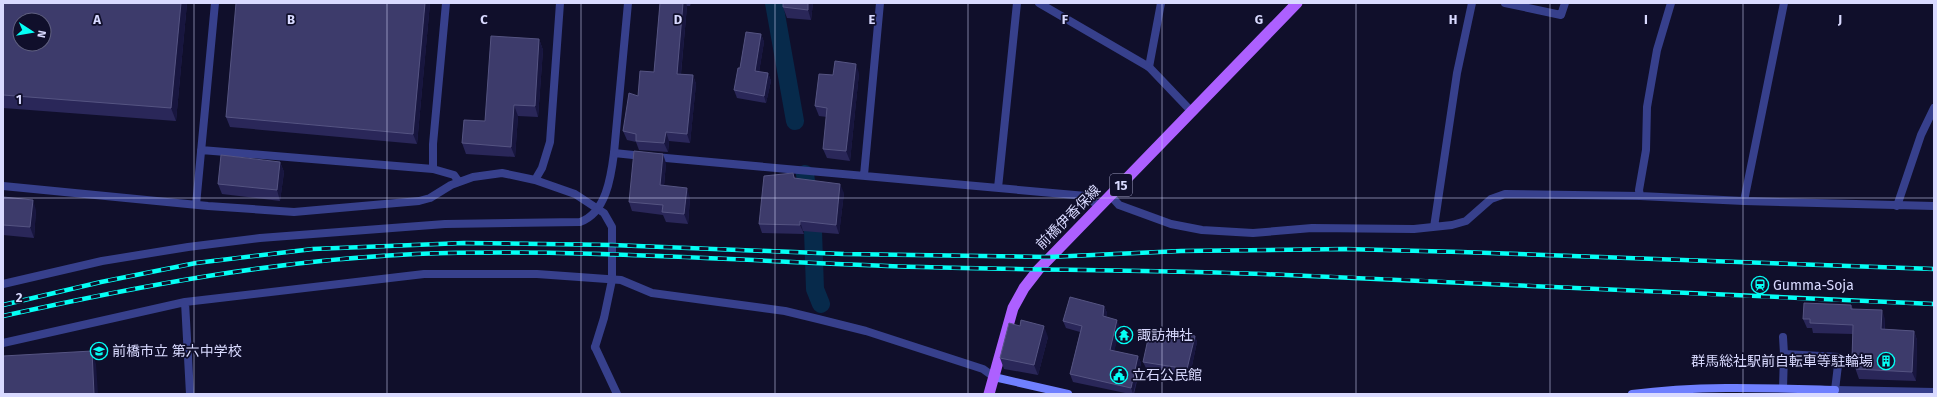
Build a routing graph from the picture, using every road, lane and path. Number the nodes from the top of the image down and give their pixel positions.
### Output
1 (215, 3) edge
2 (446, 3) edge
3 (560, 3) edge
4 (628, 3) edge
5 (880, 3) edge
6 (1017, 3) edge
7 (1039, 3) edge
8 (1161, 3) edge
9 (1297, 3) edge
10 (1472, 3) edge
11 (1505, 3) edge
12 (1564, 3) edge
13 (1671, 3) edge
14 (1784, 3) edge
15 (1149, 67) junction
16 (1934, 108) edge
17 (1192, 112) junction
18 (201, 150) junction
19 (614, 153) junction
20 (433, 169) junction
21 (864, 175) junction
22 (535, 180) junction
23 (459, 182) junction
24 (3, 186) edge
25 (998, 188) junction
26 (1111, 196) junction
27 (1640, 196) junction
28 (1744, 201) junction
29 (196, 205) junction
30 (1897, 206) junction
31 (1934, 206) edge
32 (1100, 207) junction
33 (598, 208) junction
34 (1434, 227) junction
35 (612, 280) junction
36 (3, 284) edge
37 (185, 302) junction
38 (1783, 337) dead end
39 (3, 343) edge
40 (1784, 354) junction
41 (994, 377) junction
42 (1783, 388) junction
43 (1835, 392) edge
44 (1934, 392) edge
45 (190, 394) edge
46 (617, 394) edge
47 (989, 394) edge
48 (1068, 394) edge
49 (1632, 394) edge

1 - 18 street
2 - 20 street
3 - 22 street
4 - 19 street
5 - 21 street
6 - 25 street
7 - 15 street
8 - 15 street
9 - 17 main road, 前橋伊香保線 / 15
10 - 34 street
11 - 12 street
13 - 27 street
14 - 28 street
15 - 17 street
16 - 30 street
17 - 26 main road, 前橋伊香保線 / 15
18 - 20 street
18 - 29 street
19 - 21 street
19 - 33 street
20 - 23 street
21 - 25 street
22 - 23 street
22 - 33 street
23 - 29 street
24 - 29 street
25 - 32 street
26 - 32 main road, 前橋伊香保線 / 15
26 - 34 street
27 - 28 street
27 - 34 street
28 - 30 street
30 - 31 street
32 - 41 main road, 前橋伊香保線 / 15
33 - 35 street
33 - 36 street
35 - 37 street
35 - 41 street
35 - 46 street
37 - 39 street
37 - 45 street
38 - 40 street
40 - 42 street
40 - 43 street
41 - 47 main road, 前橋伊香保線 / 15
41 - 48 main road
42 - 43 main road
42 - 49 main road
43 - 44 street

